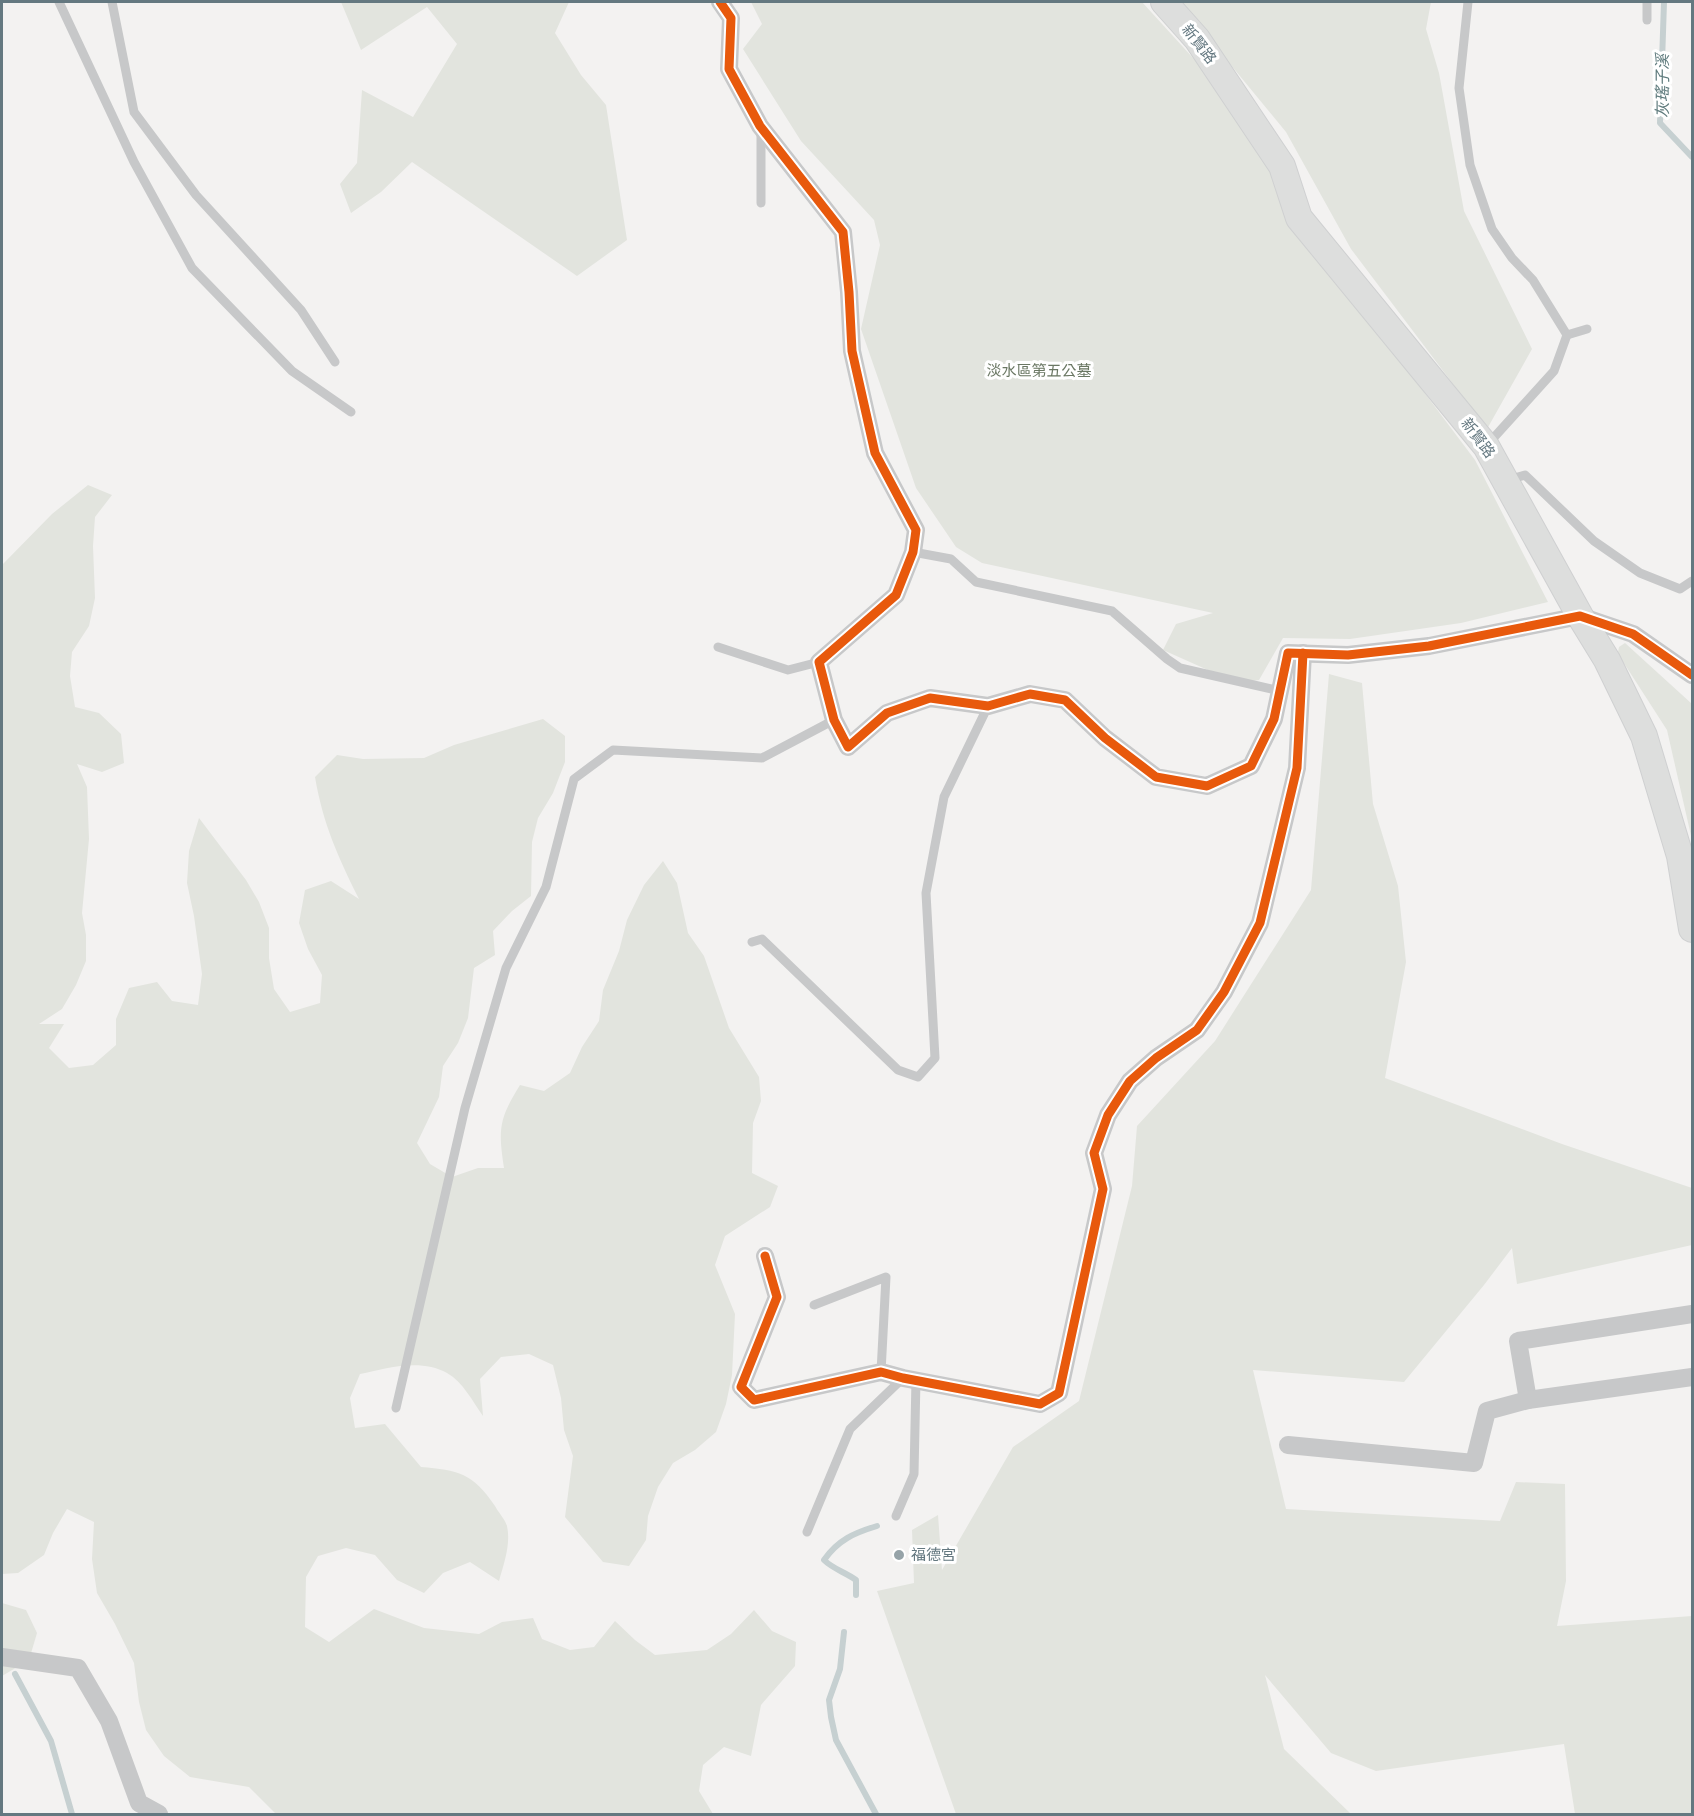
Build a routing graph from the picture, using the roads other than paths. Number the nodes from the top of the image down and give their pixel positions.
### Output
1 (59, 2) edge
2 (112, 2) edge
3 (720, 2) edge
4 (1164, 2) edge
5 (1468, 2) edge
6 (1647, 2) edge
7 (1647, 20) dead end
8 (760, 126) junction
9 (761, 203) dead end
10 (1587, 329) dead end
11 (1567, 335) junction
12 (335, 362) dead end
13 (351, 412) dead end
14 (1486, 446) junction
15 (1507, 480) junction
16 (913, 552) junction
17 (1692, 581) edge
18 (1580, 616) junction
19 (718, 647) dead end
20 (1303, 653) junction
21 (819, 662) junction
22 (1692, 675) edge
23 (1280, 691) junction
24 (988, 706) junction
25 (834, 720) junction
26 (1692, 928) edge
27 (752, 942) dead end
28 (765, 1256) dead end
29 (814, 1305) dead end
30 (1692, 1314) edge
31 (881, 1372) junction
32 (1692, 1377) edge
33 (909, 1379) junction
34 (1528, 1400) junction
35 (396, 1408) dead end
36 (1288, 1445) dead end
37 (896, 1516) dead end
38 (807, 1532) dead end
39 (2, 1657) edge
40 (159, 1815) edge

1 - 13 lane
2 - 12 lane
3 - 8 street
4 - 14 street, 新賢路
5 - 11 lane
6 - 7 lane
8 - 9 lane
8 - 16 street
10 - 11 lane
11 - 14 lane
14 - 15 street, 新賢路
15 - 17 lane
15 - 18 street, 新賢路
16 - 21 street
16 - 23 lane
18 - 20 street
18 - 22 street
18 - 26 street, 新賢路
19 - 21 lane
20 - 23 street
20 - 33 street
21 - 25 street
23 - 24 street
24 - 25 street
24 - 27 lane
25 - 35 lane
28 - 31 street
29 - 31 lane
30 - 34 street
31 - 33 street
32 - 34 street
33 - 37 lane
33 - 38 lane
34 - 36 street
39 - 40 street

